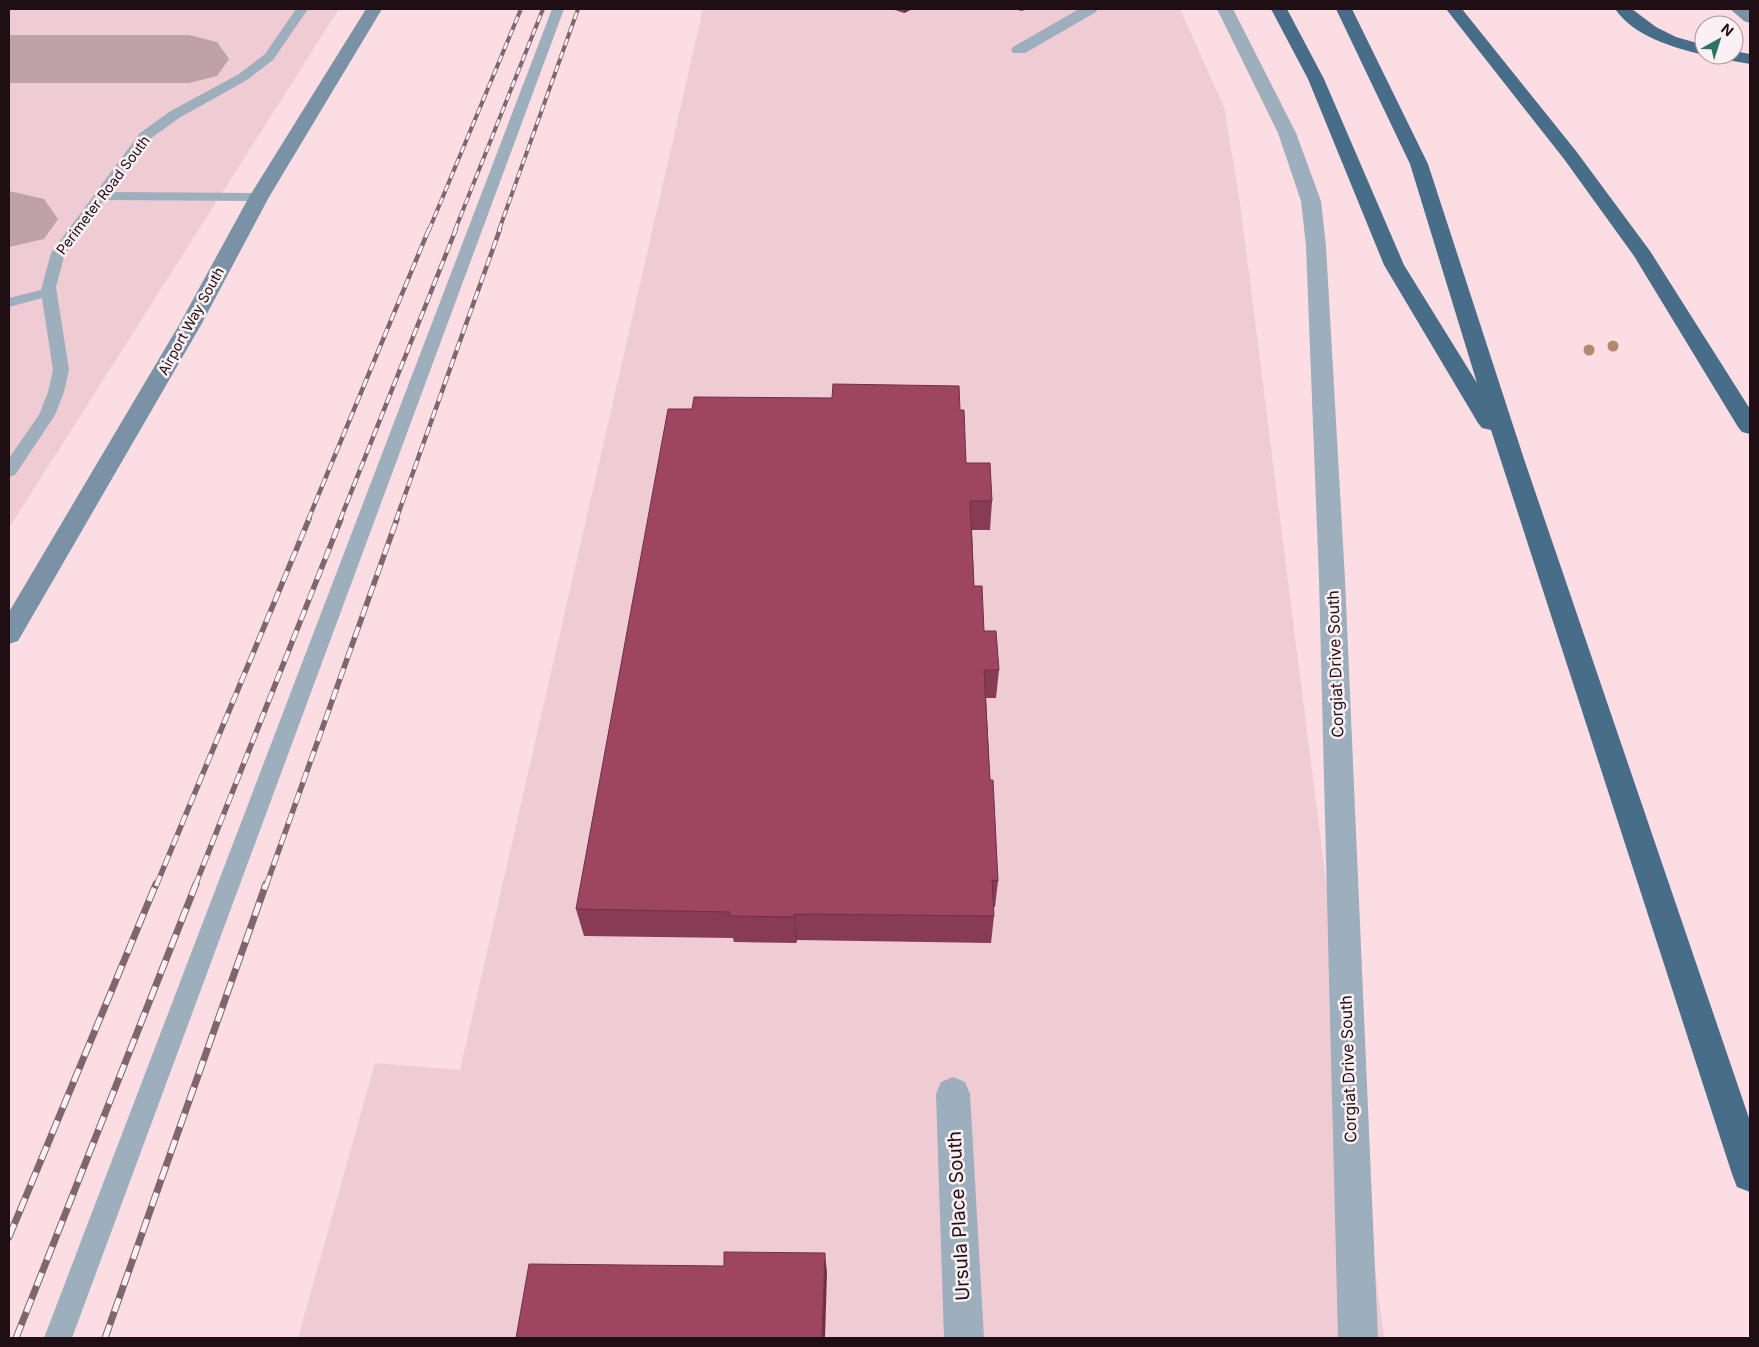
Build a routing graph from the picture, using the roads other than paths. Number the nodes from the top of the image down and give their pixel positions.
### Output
1 (302, 9) edge
2 (374, 9) edge
3 (558, 9) edge
4 (1090, 9) edge
5 (1225, 9) edge
6 (1279, 9) edge
7 (1344, 9) edge
8 (1454, 9) edge
9 (1623, 9) edge
10 (1738, 9) edge
11 (1750, 18) edge
12 (1694, 47) edge
13 (1019, 50) dead end
14 (101, 196) junction
15 (259, 197) junction
16 (50, 292) junction
17 (9, 302) edge
18 (1750, 427) edge
19 (1512, 459) junction
20 (11, 464) edge
21 (9, 634) edge
22 (953, 1094) dead end
23 (1750, 1174) edge
24 (58, 1338) edge
25 (964, 1338) edge
26 (1358, 1338) edge

1 - 14 lane, Perimeter Road South
2 - 15 main road, Airport Way South
3 - 24 lane
4 - 13 street
5 - 26 street, Corgiat Drive South
6 - 19 highway
7 - 19 highway
8 - 18 highway
9 - 12 highway
10 - 11 main road
14 - 15 lane
14 - 16 lane, Perimeter Road South
15 - 21 main road, Airport Way South
16 - 17 lane
16 - 20 lane, Perimeter Road South
19 - 23 highway
22 - 25 street, Ursula Place South

